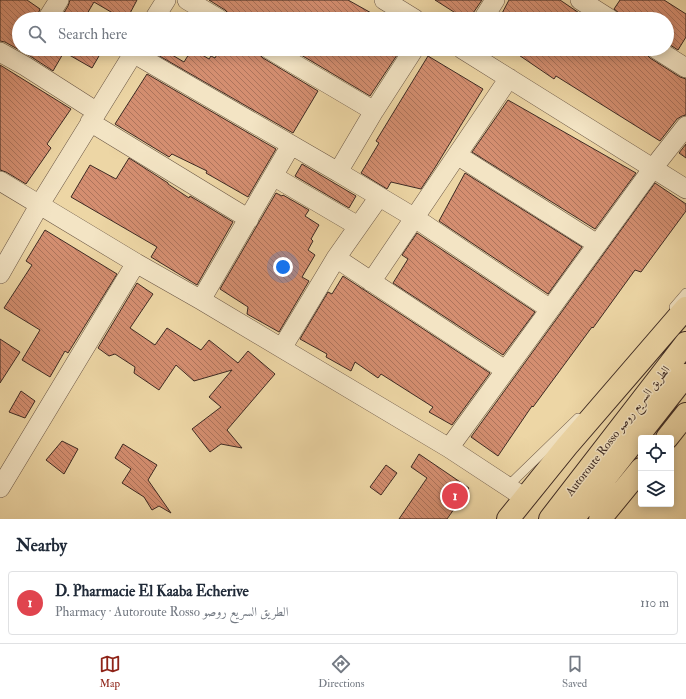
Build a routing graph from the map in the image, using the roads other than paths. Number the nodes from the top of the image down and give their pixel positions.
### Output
1 (59, 0) edge
2 (166, 0) edge
3 (187, 0) edge
4 (384, 0) edge
5 (495, 0) edge
6 (580, 0) edge
7 (51, 12) edge
8 (158, 12) edge
9 (207, 12) edge
10 (403, 12) edge
11 (487, 12) edge
12 (599, 12) edge
13 (0, 52) edge
14 (12, 54) edge
15 (24, 56) edge
16 (131, 56) edge
17 (142, 56) edge
18 (281, 56) edge
19 (409, 56) edge
20 (474, 56) edge
21 (667, 56) edge
22 (686, 68) edge
23 (509, 78) junction
24 (374, 111) junction
25 (94, 117) junction
26 (686, 126) edge
27 (291, 145) junction
28 (457, 155) junction
29 (653, 168) junction
30 (338, 172) junction
31 (273, 176) junction
32 (0, 181) edge
33 (686, 189) edge
34 (379, 197) junction
35 (40, 204) junction
36 (415, 218) junction
37 (249, 219) junction
38 (358, 226) junction
39 (597, 244) junction
40 (336, 258) junction
41 (136, 264) junction
42 (0, 274) edge
43 (371, 282) junction
44 (686, 293) edge
45 (201, 300) junction
46 (686, 308) edge
47 (550, 309) junction
48 (666, 316) dead end
49 (686, 343) edge
50 (282, 348) junction
51 (505, 370) junction
52 (616, 375) dead end
53 (686, 375) edge
54 (686, 414) edge
55 (669, 435) edge
56 (449, 448) junction
57 (639, 471) edge
58 (0, 488) edge
59 (517, 492) junction
60 (508, 519) edge
61 (550, 519) edge
62 (573, 519) edge
63 (600, 519) edge

1 - 7 street
2 - 8 street
3 - 9 street
4 - 10 street
5 - 11 street
6 - 12 street
13 - 14 street
15 - 25 street
16 - 25 street
17 - 27 street
18 - 24 street
19 - 24 street
20 - 23 street
21 - 22 street
23 - 28 street
23 - 29 street
24 - 30 street
25 - 35 street
25 - 37 street
26 - 29 street
27 - 30 street
27 - 31 street
28 - 36 street
28 - 39 street
29 - 33 street
29 - 39 street
30 - 34 street
31 - 37 street
31 - 38 street
32 - 35 street
34 - 36 street
34 - 38 street
35 - 41 street
35 - 42 street
36 - 43 street
36 - 47 street
37 - 45 street
38 - 40 street
39 - 47 street
40 - 43 street
40 - 50 street
41 - 45 street
41 - 58 street
43 - 51 street
44 - 48 lane
45 - 50 street
46 - 59 highway
47 - 51 street
49 - 61 highway, Autoroute Rosso الطريق السريع روصو
50 - 56 street
51 - 56 street
52 - 59 lane
53 - 62 highway, Autoroute Rosso الطريق السريع روصو
54 - 55 highway
56 - 59 street
57 - 63 highway
59 - 60 highway

